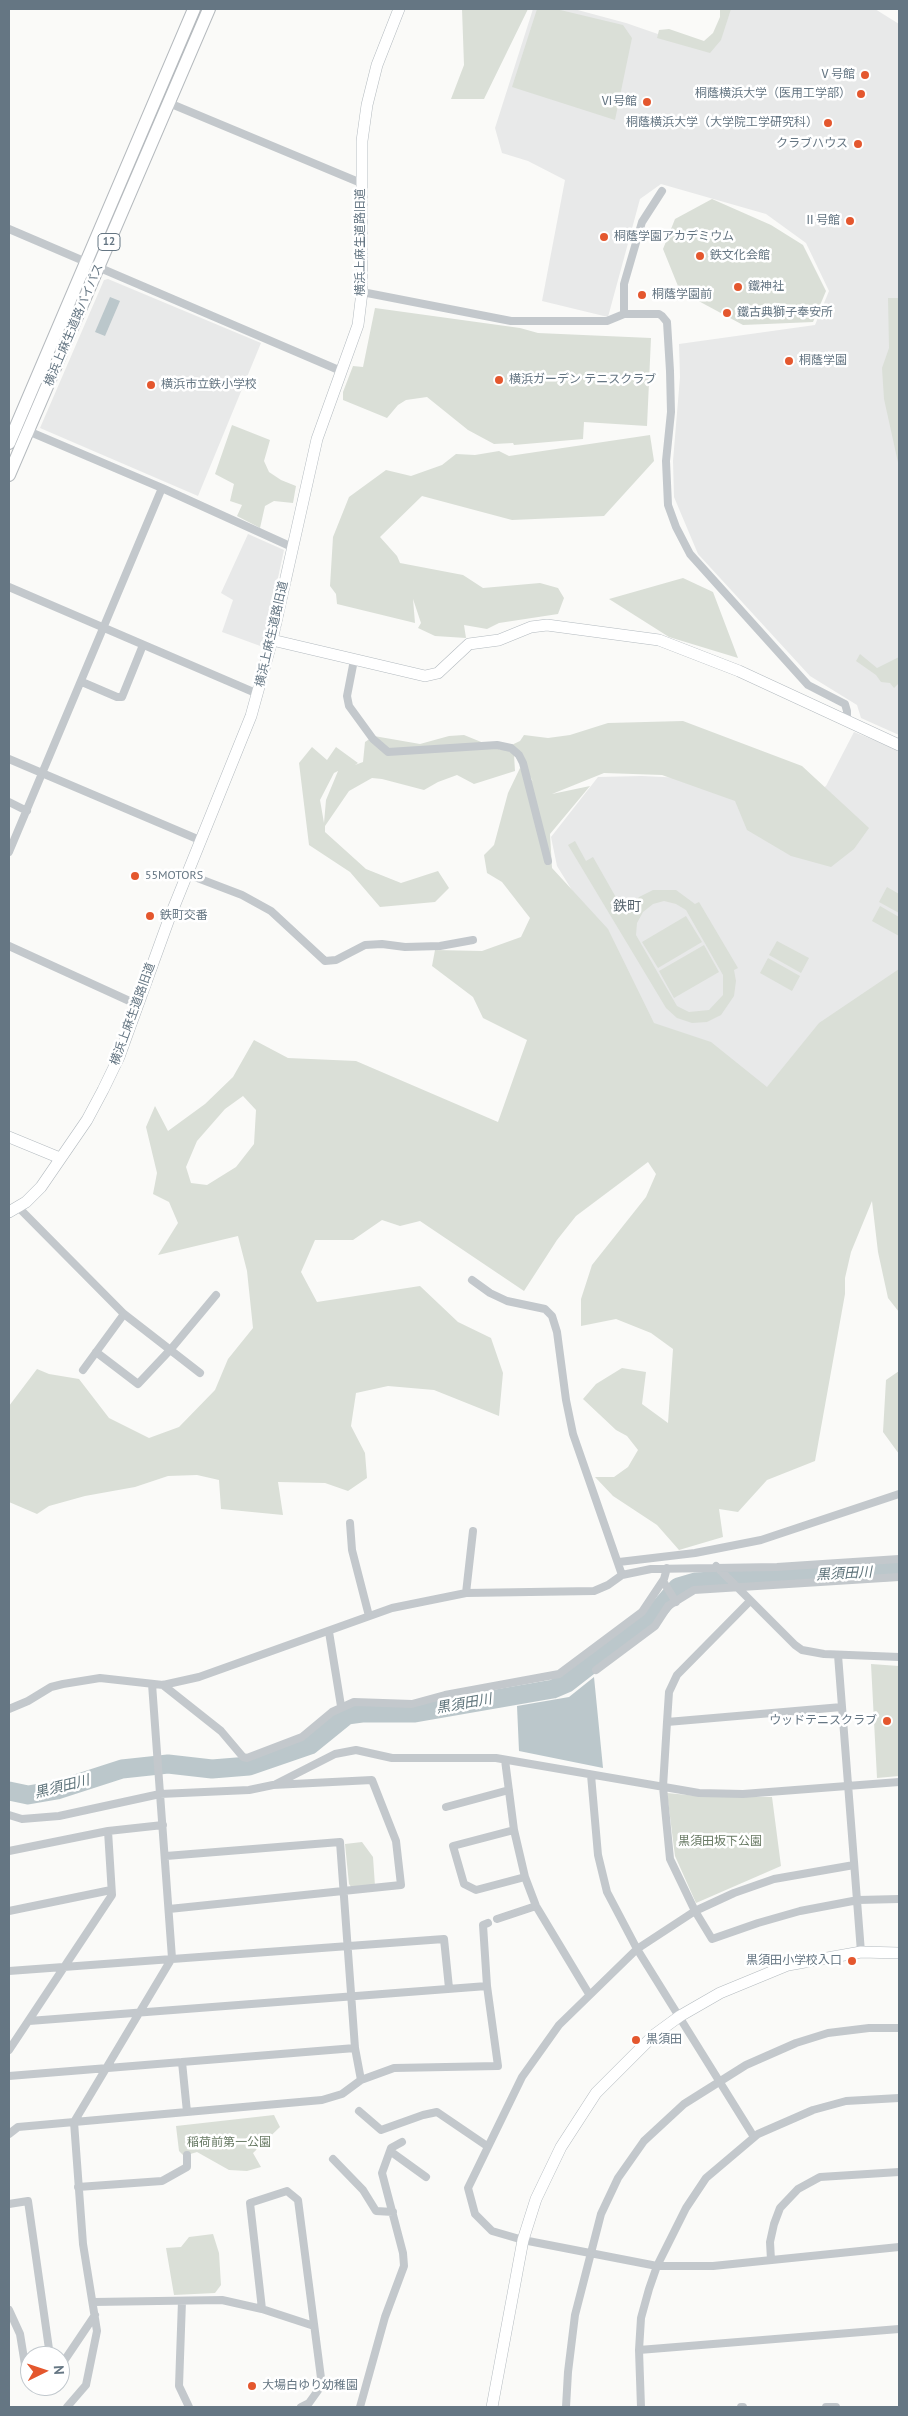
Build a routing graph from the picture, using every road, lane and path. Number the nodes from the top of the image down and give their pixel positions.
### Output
1 (194, 9) edge
2 (209, 9) edge
3 (399, 9) edge
4 (169, 103) junction
5 (361, 183) junction
6 (662, 191) dead end
7 (9, 229) edge
8 (85, 262) junction
9 (98, 268) junction
10 (362, 292) junction
11 (624, 314) junction
12 (341, 371) junction
13 (17, 428) edge
14 (9, 444) edge
15 (9, 475) edge
16 (162, 488) junction
17 (292, 547) junction
18 (9, 587) edge
19 (104, 629) junction
20 (272, 640) junction
21 (143, 645) junction
22 (354, 660) junction
23 (82, 682) junction
24 (258, 694) junction
25 (846, 722) junction
26 (899, 745) edge
27 (9, 759) edge
28 (43, 774) junction
29 (9, 802) edge
30 (27, 811) junction
31 (202, 841) junction
32 (9, 852) edge
33 (548, 861) dead end
34 (188, 874) junction
35 (472, 940) dead end
36 (9, 946) edge
37 (136, 1004) junction
38 (9, 1137) edge
39 (60, 1158) junction
40 (14, 1210) edge
41 (472, 1280) dead end
42 (216, 1295) dead end
43 (124, 1314) junction
44 (171, 1349) junction
45 (96, 1352) junction
46 (83, 1370) dead end
47 (200, 1373) dead end
48 (899, 1494) edge
49 (350, 1523) dead end
50 (473, 1531) dead end
51 (899, 1559) edge
52 (619, 1562) junction
53 (667, 1568) junction
54 (719, 1569) junction
55 (622, 1574) junction
56 (899, 1576) edge
57 (663, 1581) junction
58 (736, 1587) junction
59 (466, 1593) junction
60 (750, 1601) junction
61 (676, 1602) junction
62 (369, 1616) junction
63 (329, 1632) junction
64 (838, 1655) junction
65 (899, 1657) edge
66 (596, 1670) dead end
67 (152, 1684) junction
68 (163, 1685) junction
69 (342, 1706) junction
70 (842, 1707) junction
71 (9, 1709) edge
72 (667, 1722) junction
73 (505, 1760) junction
74 (591, 1775) junction
75 (899, 1782) edge
76 (273, 1786) junction
77 (663, 1786) junction
78 (849, 1786) junction
79 (509, 1790) junction
80 (160, 1791) junction
81 (446, 1807) dead end
82 (9, 1815) edge
83 (163, 1825) junction
84 (514, 1830) junction
85 (108, 1831) junction
86 (9, 1852) edge
87 (166, 1856) junction
88 (854, 1865) junction
89 (525, 1877) junction
90 (111, 1890) junction
91 (344, 1892) junction
92 (899, 1899) edge
93 (858, 1900) junction
94 (536, 1906) junction
95 (169, 1909) junction
96 (9, 1911) edge
97 (695, 1911) junction
98 (497, 1919) dead end
99 (488, 1923) dead end
100 (348, 1946) junction
101 (637, 1949) junction
102 (861, 1952) junction
103 (899, 1953) edge
104 (172, 1958) junction
105 (62, 1967) junction
106 (9, 1971) edge
107 (487, 1986) junction
108 (449, 1988) junction
109 (589, 1994) junction
110 (351, 1998) junction
111 (140, 2013) junction
112 (680, 2016) junction
113 (29, 2021) junction
114 (899, 2028) edge
115 (355, 2048) junction
116 (9, 2050) edge
117 (182, 2062) junction
118 (106, 2068) junction
119 (9, 2076) edge
120 (361, 2080) junction
121 (719, 2081) junction
122 (899, 2098) edge
123 (359, 2110) dead end
124 (187, 2112) junction
125 (74, 2122) junction
126 (9, 2134) edge
127 (754, 2137) junction
128 (402, 2142) dead end
129 (487, 2146) junction
130 (390, 2151) junction
131 (187, 2155) dead end
132 (333, 2159) dead end
133 (899, 2172) edge
134 (426, 2177) dead end
135 (78, 2187) junction
136 (9, 2204) edge
137 (393, 2212) junction
138 (523, 2240) junction
139 (899, 2247) edge
140 (590, 2252) junction
141 (771, 2260) junction
142 (657, 2266) junction
143 (182, 2301) junction
144 (94, 2302) junction
145 (262, 2309) junction
146 (9, 2310) edge
147 (95, 2315) junction
148 (314, 2326) junction
149 (899, 2329) edge
150 (22, 2346) edge
151 (49, 2346) edge
152 (638, 2350) junction
153 (70, 2352) edge
154 (66, 2407) edge
155 (189, 2407) edge
156 (301, 2407) edge
157 (360, 2407) edge
158 (492, 2407) edge
159 (566, 2407) edge
160 (641, 2407) edge
161 (826, 2407) edge
162 (836, 2407) edge

1 - 8 main road, 横浜上麻生道路バイパス / 12
2 - 4 main road, 横浜上麻生道路バイパス / 12
3 - 5 street, 横浜上麻生道路旧道
4 - 5 street
4 - 9 main road, 横浜上麻生道路バイパス / 12
5 - 10 street, 横浜上麻生道路旧道
6 - 11 street
7 - 8 street
8 - 9 street
8 - 13 main road, 横浜上麻生道路バイパス / 12
9 - 12 street
9 - 13 main road, 横浜上麻生道路バイパス / 12
10 - 11 street
10 - 12 street, 横浜上麻生道路旧道
11 - 25 street
12 - 17 street, 横浜上麻生道路旧道
13 - 14 main road, 横浜上麻生道路バイパス / 12
13 - 15 main road, 横浜上麻生道路バイパス / 12
13 - 16 street
16 - 17 street
16 - 19 street
17 - 20 street, 横浜上麻生道路旧道
18 - 19 street
19 - 21 street
19 - 23 street
20 - 22 street
20 - 24 street, 横浜上麻生道路旧道
21 - 23 street
21 - 24 street
22 - 25 street
22 - 33 street
23 - 28 street
24 - 31 street, 横浜上麻生道路旧道
25 - 26 street
27 - 28 street
28 - 30 street
28 - 31 street
29 - 30 street
30 - 32 street
31 - 34 street, 横浜上麻生道路旧道
34 - 35 street
34 - 37 street, 横浜上麻生道路旧道
36 - 37 street
37 - 39 street, 横浜上麻生道路旧道
38 - 39 street
39 - 40 street, 横浜上麻生道路旧道
40 - 43 street
41 - 52 street
42 - 44 street
43 - 44 street
43 - 45 street
44 - 45 street
44 - 47 street
45 - 46 street
48 - 52 street
49 - 62 street
50 - 59 street
51 - 54 street
52 - 55 street
53 - 54 street
53 - 55 street
53 - 57 street
54 - 58 street
55 - 59 street
56 - 58 street
57 - 61 street
57 - 69 street
58 - 60 street
58 - 61 street
59 - 62 street
60 - 64 street
60 - 72 street
61 - 66 street
62 - 63 street
63 - 68 street
63 - 69 street
64 - 65 street
64 - 70 street
67 - 68 street
67 - 71 street
67 - 80 street
68 - 69 street
70 - 72 street
70 - 78 street
72 - 77 street
73 - 74 street
73 - 76 street
73 - 79 street
74 - 77 street
74 - 101 street
75 - 78 street
76 - 80 street
76 - 91 street
77 - 78 street
77 - 97 street
78 - 88 street
79 - 81 street
79 - 84 street
80 - 82 street
80 - 83 street
83 - 85 street
83 - 87 street
84 - 89 street
84 - 89 street
85 - 86 street
85 - 90 street
87 - 91 street
87 - 95 street
88 - 93 street
88 - 97 street
89 - 94 street
90 - 96 street
90 - 105 street
91 - 95 street
91 - 100 street
92 - 93 street
93 - 97 street
93 - 102 street
94 - 98 street
94 - 109 street
95 - 104 street
97 - 101 street
99 - 107 street
100 - 104 street
100 - 108 street
100 - 110 street
101 - 109 street
101 - 112 street
102 - 103 street
102 - 112 street
104 - 105 street
104 - 111 street
105 - 106 street
105 - 113 street
107 - 108 street
107 - 120 street
108 - 110 street
109 - 129 street
110 - 111 street
110 - 115 street
111 - 113 street
111 - 118 street
112 - 121 street
112 - 138 street
113 - 116 street
114 - 121 street
115 - 117 street
115 - 120 street
117 - 118 street
117 - 124 street
118 - 119 street
118 - 125 street
120 - 124 street
121 - 127 street
121 - 140 street
122 - 127 street
123 - 129 street
124 - 125 street
125 - 126 street
125 - 135 street
127 - 142 street
128 - 130 street
129 - 138 street
130 - 134 street
130 - 137 street
131 - 135 street
132 - 137 street
133 - 141 street
135 - 144 street
136 - 151 street
137 - 157 street
138 - 140 street
138 - 158 street
139 - 141 street
140 - 142 street
140 - 159 street
141 - 142 street
142 - 152 street
143 - 144 street
143 - 145 street
143 - 155 street
144 - 147 street
145 - 148 street
145 - 148 street
146 - 150 street
147 - 153 street
147 - 154 street
148 - 156 street
149 - 152 street
152 - 160 street
161 - 162 street

